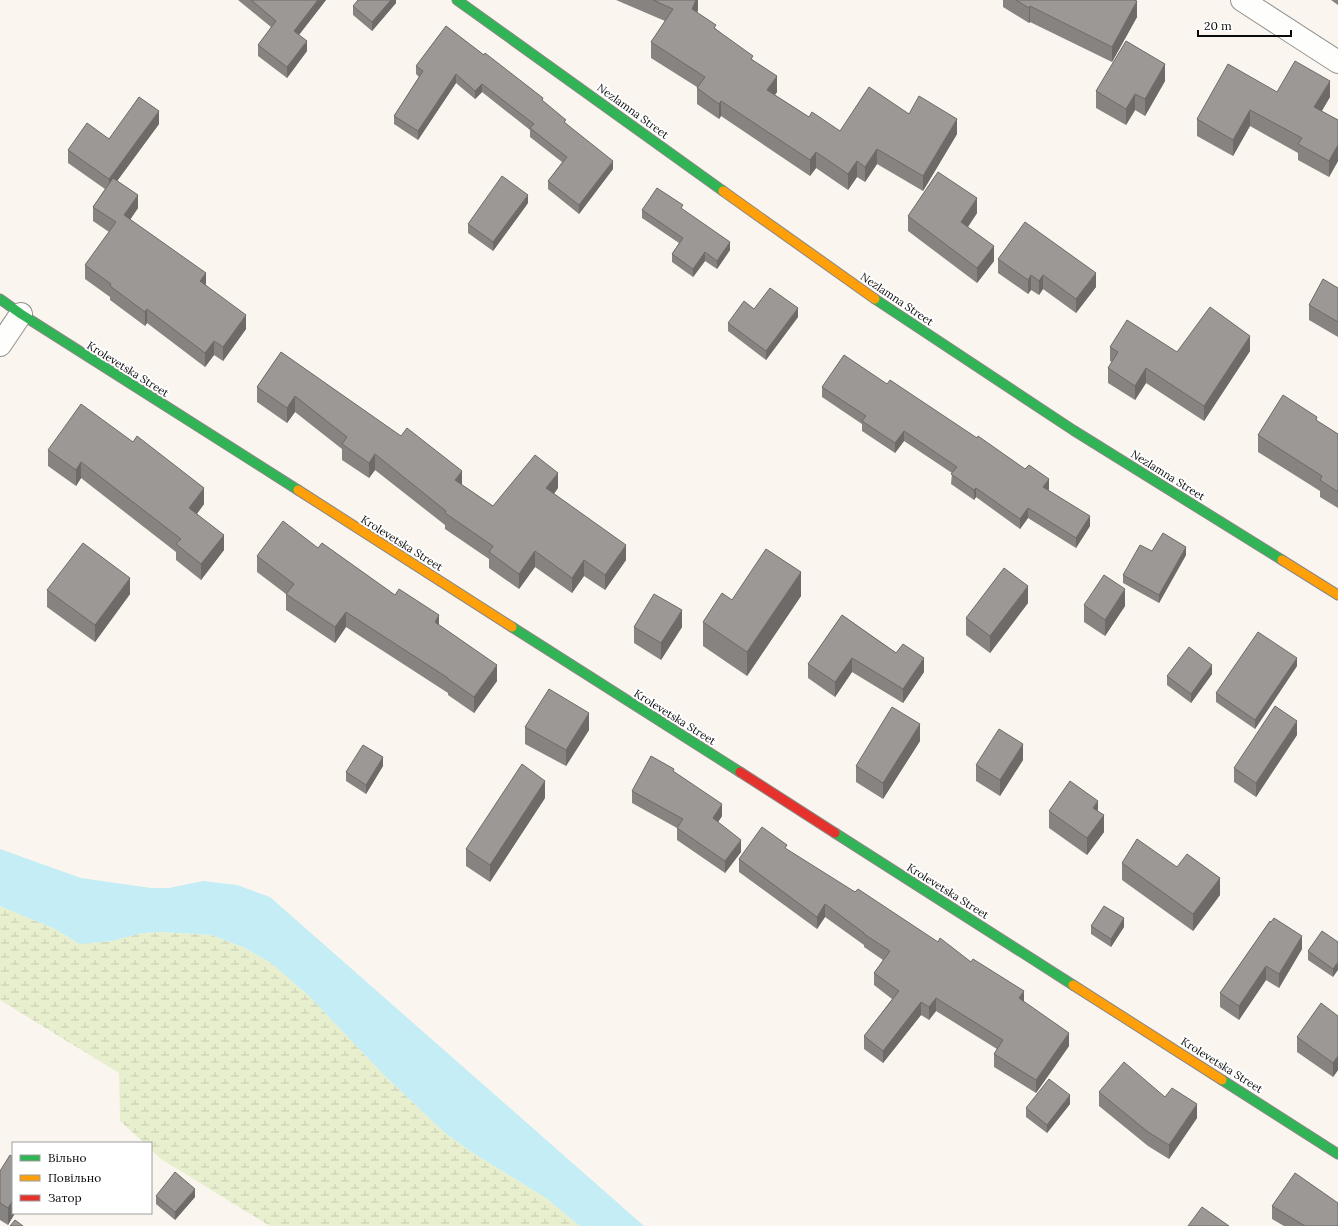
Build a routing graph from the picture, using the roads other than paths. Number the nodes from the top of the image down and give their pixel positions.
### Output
1 (457, 0) edge
2 (1242, 0) edge
3 (1338, 62) edge
4 (0, 299) edge
5 (21, 314) junction
6 (0, 346) edge
7 (1338, 595) edge
8 (1338, 1154) edge

1 - 7 street, Nezlamna Street
2 - 3 street
4 - 5 street, Krolevetska Street
5 - 6 street
5 - 8 street, Krolevetska Street

